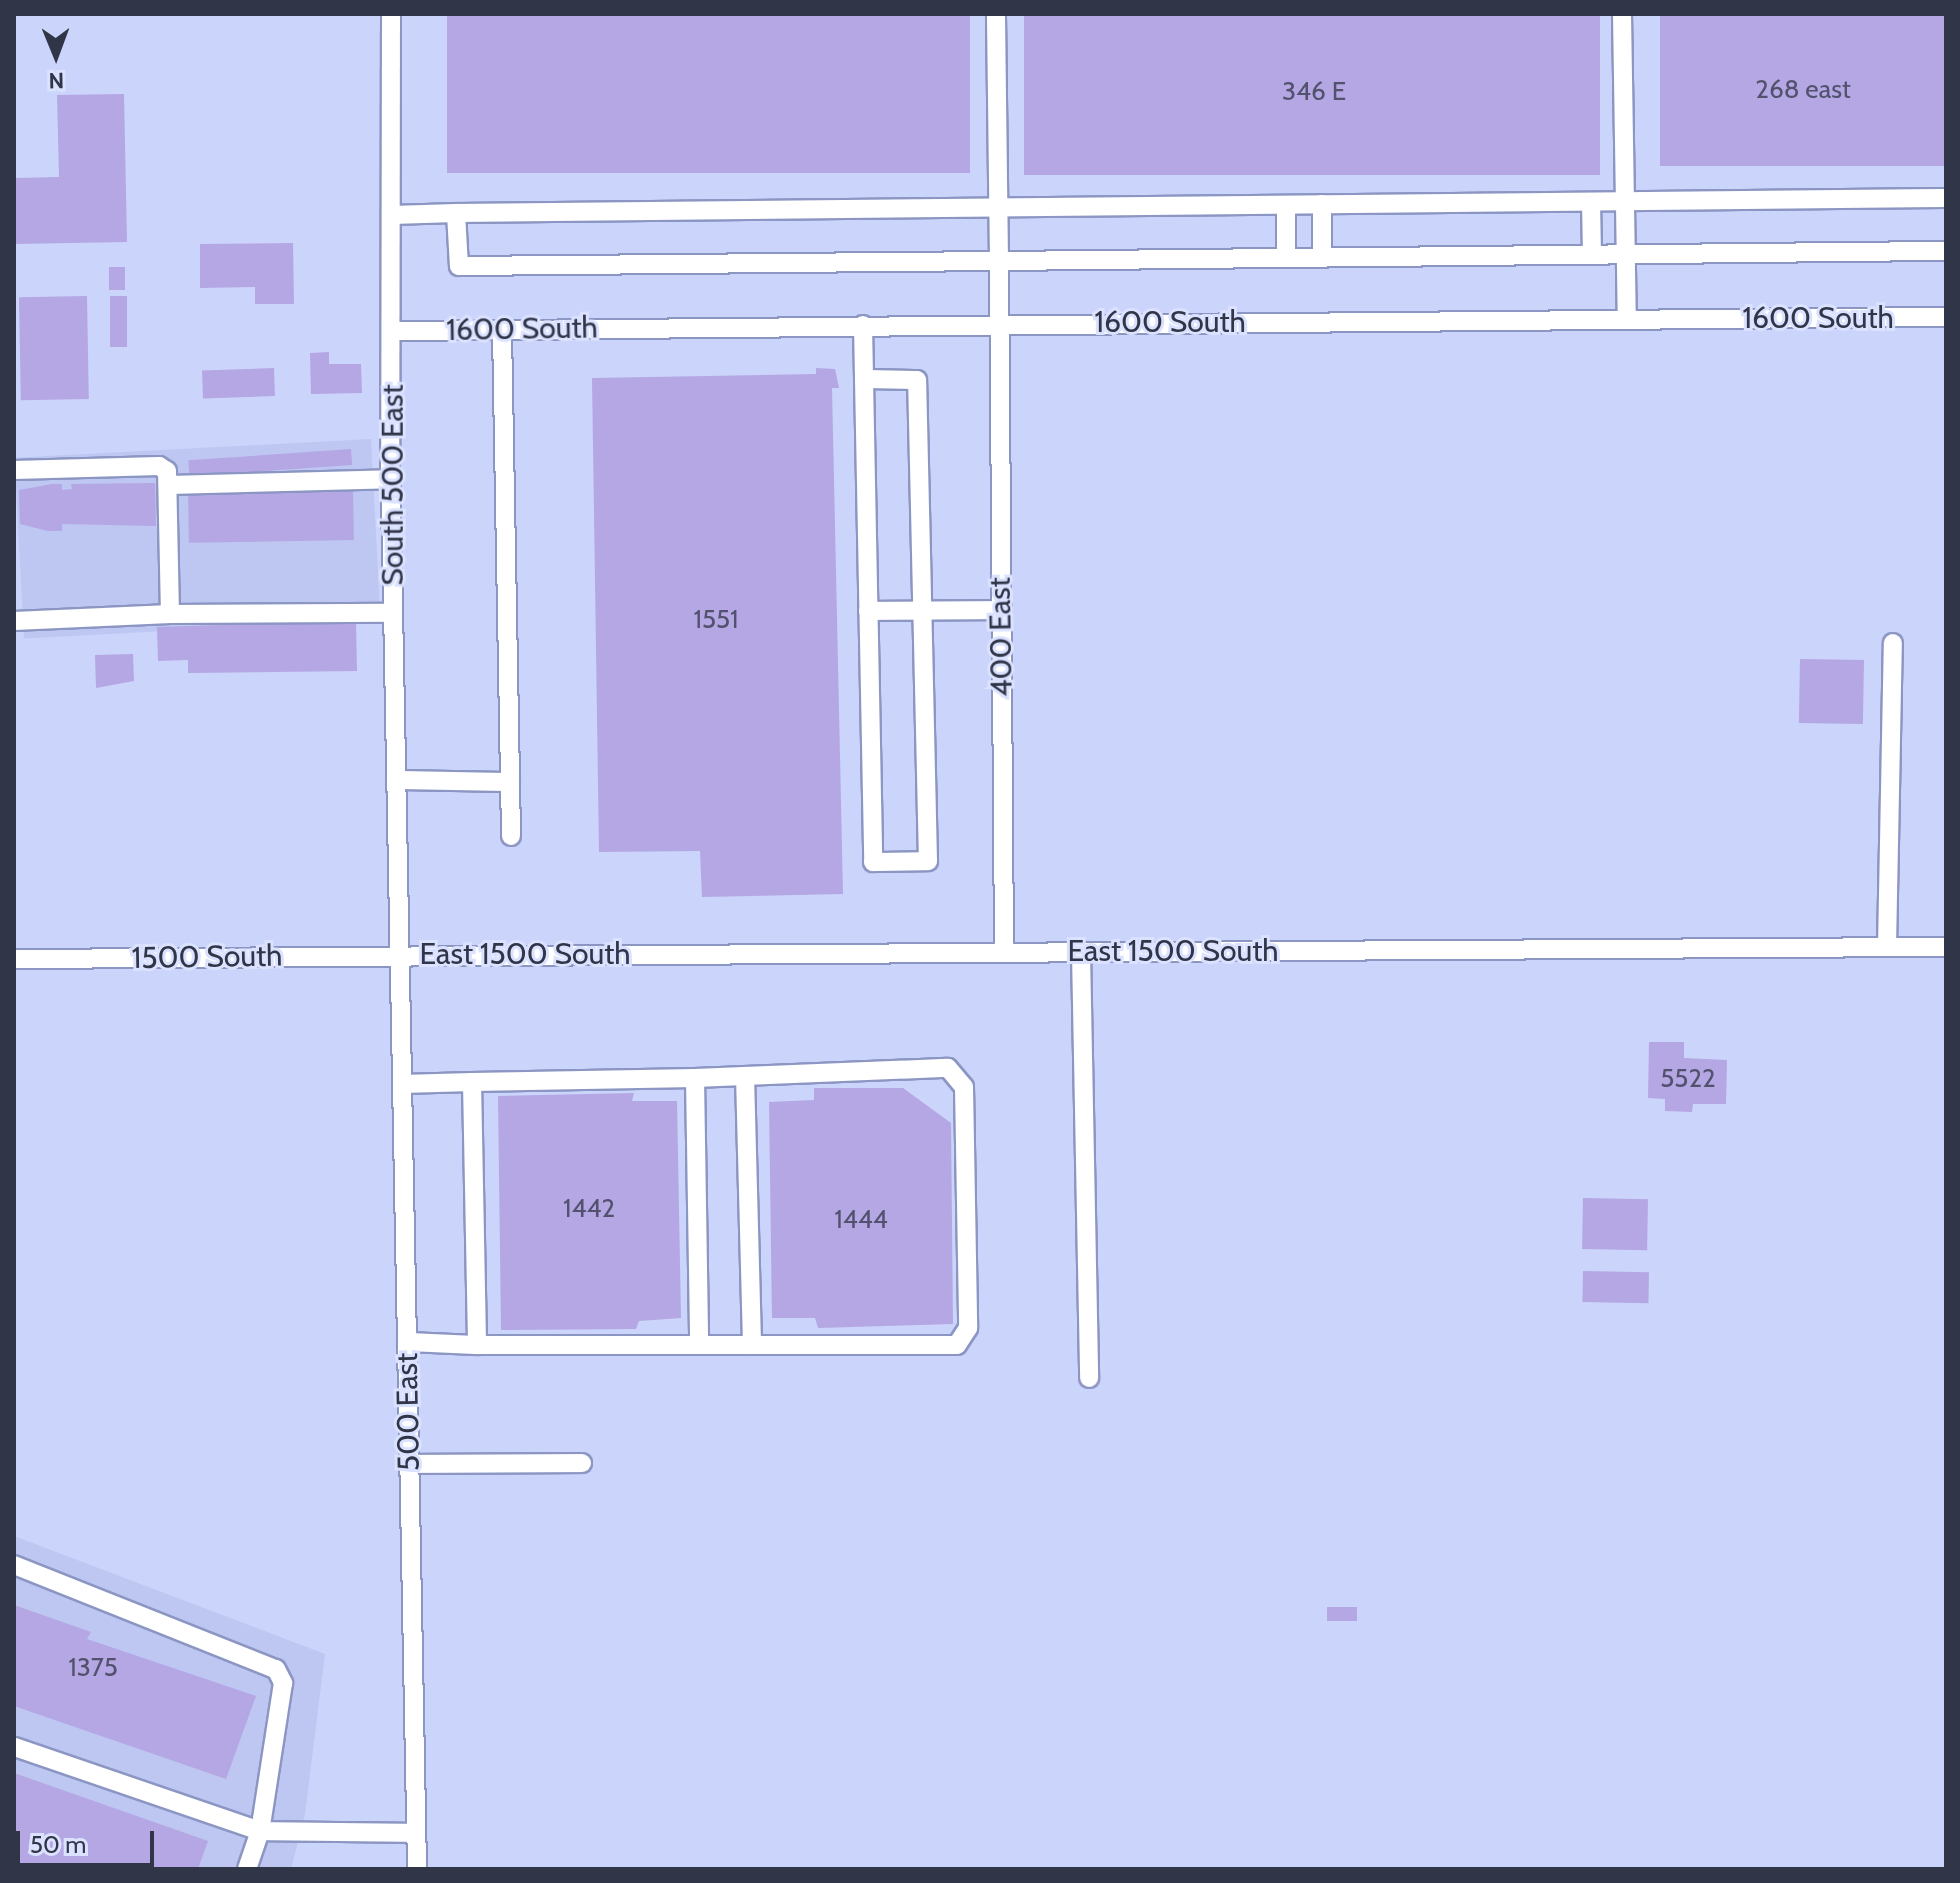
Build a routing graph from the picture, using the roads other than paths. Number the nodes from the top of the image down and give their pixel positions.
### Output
1 (391, 14) edge
2 (996, 14) edge
3 (1622, 14) edge
4 (1946, 198) edge
5 (1624, 201) junction
6 (1591, 202) junction
7 (1322, 204) junction
8 (1286, 205) junction
9 (998, 207) junction
10 (456, 213) junction
11 (392, 215) junction
12 (1946, 251) edge
13 (1592, 255) junction
14 (1624, 255) junction
15 (1286, 258) junction
16 (1322, 258) junction
17 (999, 261) junction
18 (1946, 317) edge
19 (1627, 319) junction
20 (997, 323) junction
21 (863, 325) junction
22 (502, 330) junction
23 (394, 331) junction
24 (864, 379) junction
25 (14, 470) edge
26 (391, 479) junction
27 (168, 485) junction
28 (1001, 610) junction
29 (868, 611) junction
30 (922, 611) junction
31 (393, 613) junction
32 (170, 614) junction
33 (14, 621) edge
34 (1893, 643) dead end
35 (396, 780) junction
36 (510, 782) junction
37 (511, 836) dead end
38 (1887, 947) junction
39 (1946, 947) edge
40 (1004, 952) junction
41 (1081, 952) junction
42 (399, 955) junction
43 (14, 959) edge
44 (745, 1076) junction
45 (695, 1078) junction
46 (472, 1082) junction
47 (402, 1084) junction
48 (407, 1342) junction
49 (477, 1345) junction
50 (699, 1345) junction
51 (752, 1345) junction
52 (1089, 1378) dead end
53 (582, 1463) dead end
54 (409, 1464) junction
55 (14, 1565) edge
56 (14, 1747) edge
57 (260, 1831) junction
58 (416, 1833) junction
59 (247, 1869) edge
60 (417, 1869) edge

1 - 11 street, South 500 East
2 - 9 street, 400 East
3 - 5 street
4 - 5 street
5 - 6 street
5 - 14 street
6 - 7 street
6 - 13 street
7 - 8 street
7 - 16 street
8 - 9 street
8 - 15 street
9 - 10 street
9 - 17 street, 400 East
10 - 11 street
10 - 17 street
11 - 23 street, South 500 East
12 - 14 street
13 - 14 street
13 - 16 street
14 - 19 street
15 - 16 street
15 - 17 street
17 - 20 street, 400 East
18 - 19 street, 1600 South
19 - 20 street, 1600 South
20 - 21 street, 1600 South
20 - 28 street, 400 East
21 - 22 street, 1600 South
21 - 24 street
22 - 23 street, 1600 South
22 - 36 street
23 - 26 street, South 500 East
24 - 29 street
24 - 30 street
25 - 27 street
26 - 27 street
26 - 31 street, South 500 East
27 - 32 street
28 - 30 street
28 - 40 street, 400 East
29 - 30 street
29 - 30 street
31 - 32 street
31 - 35 street, South 500 East
32 - 33 street
34 - 38 street
35 - 36 street
35 - 42 street, South 500 East
36 - 37 street
38 - 39 street, East 1500 South
38 - 41 street, East 1500 South
40 - 41 street, East 1500 South
40 - 42 street, East 1500 South
41 - 52 street
42 - 43 street, 1500 South
42 - 47 street, 500 East
44 - 45 street
44 - 51 street
44 - 51 street
45 - 46 street
45 - 50 street
46 - 47 street
46 - 49 street
47 - 48 street, 500 East
48 - 49 street
48 - 54 street, 500 East
49 - 50 street
50 - 51 street
53 - 54 street
54 - 58 street, 500 East
55 - 57 street
56 - 57 street
57 - 58 street
57 - 59 street
58 - 60 street, 500 East

